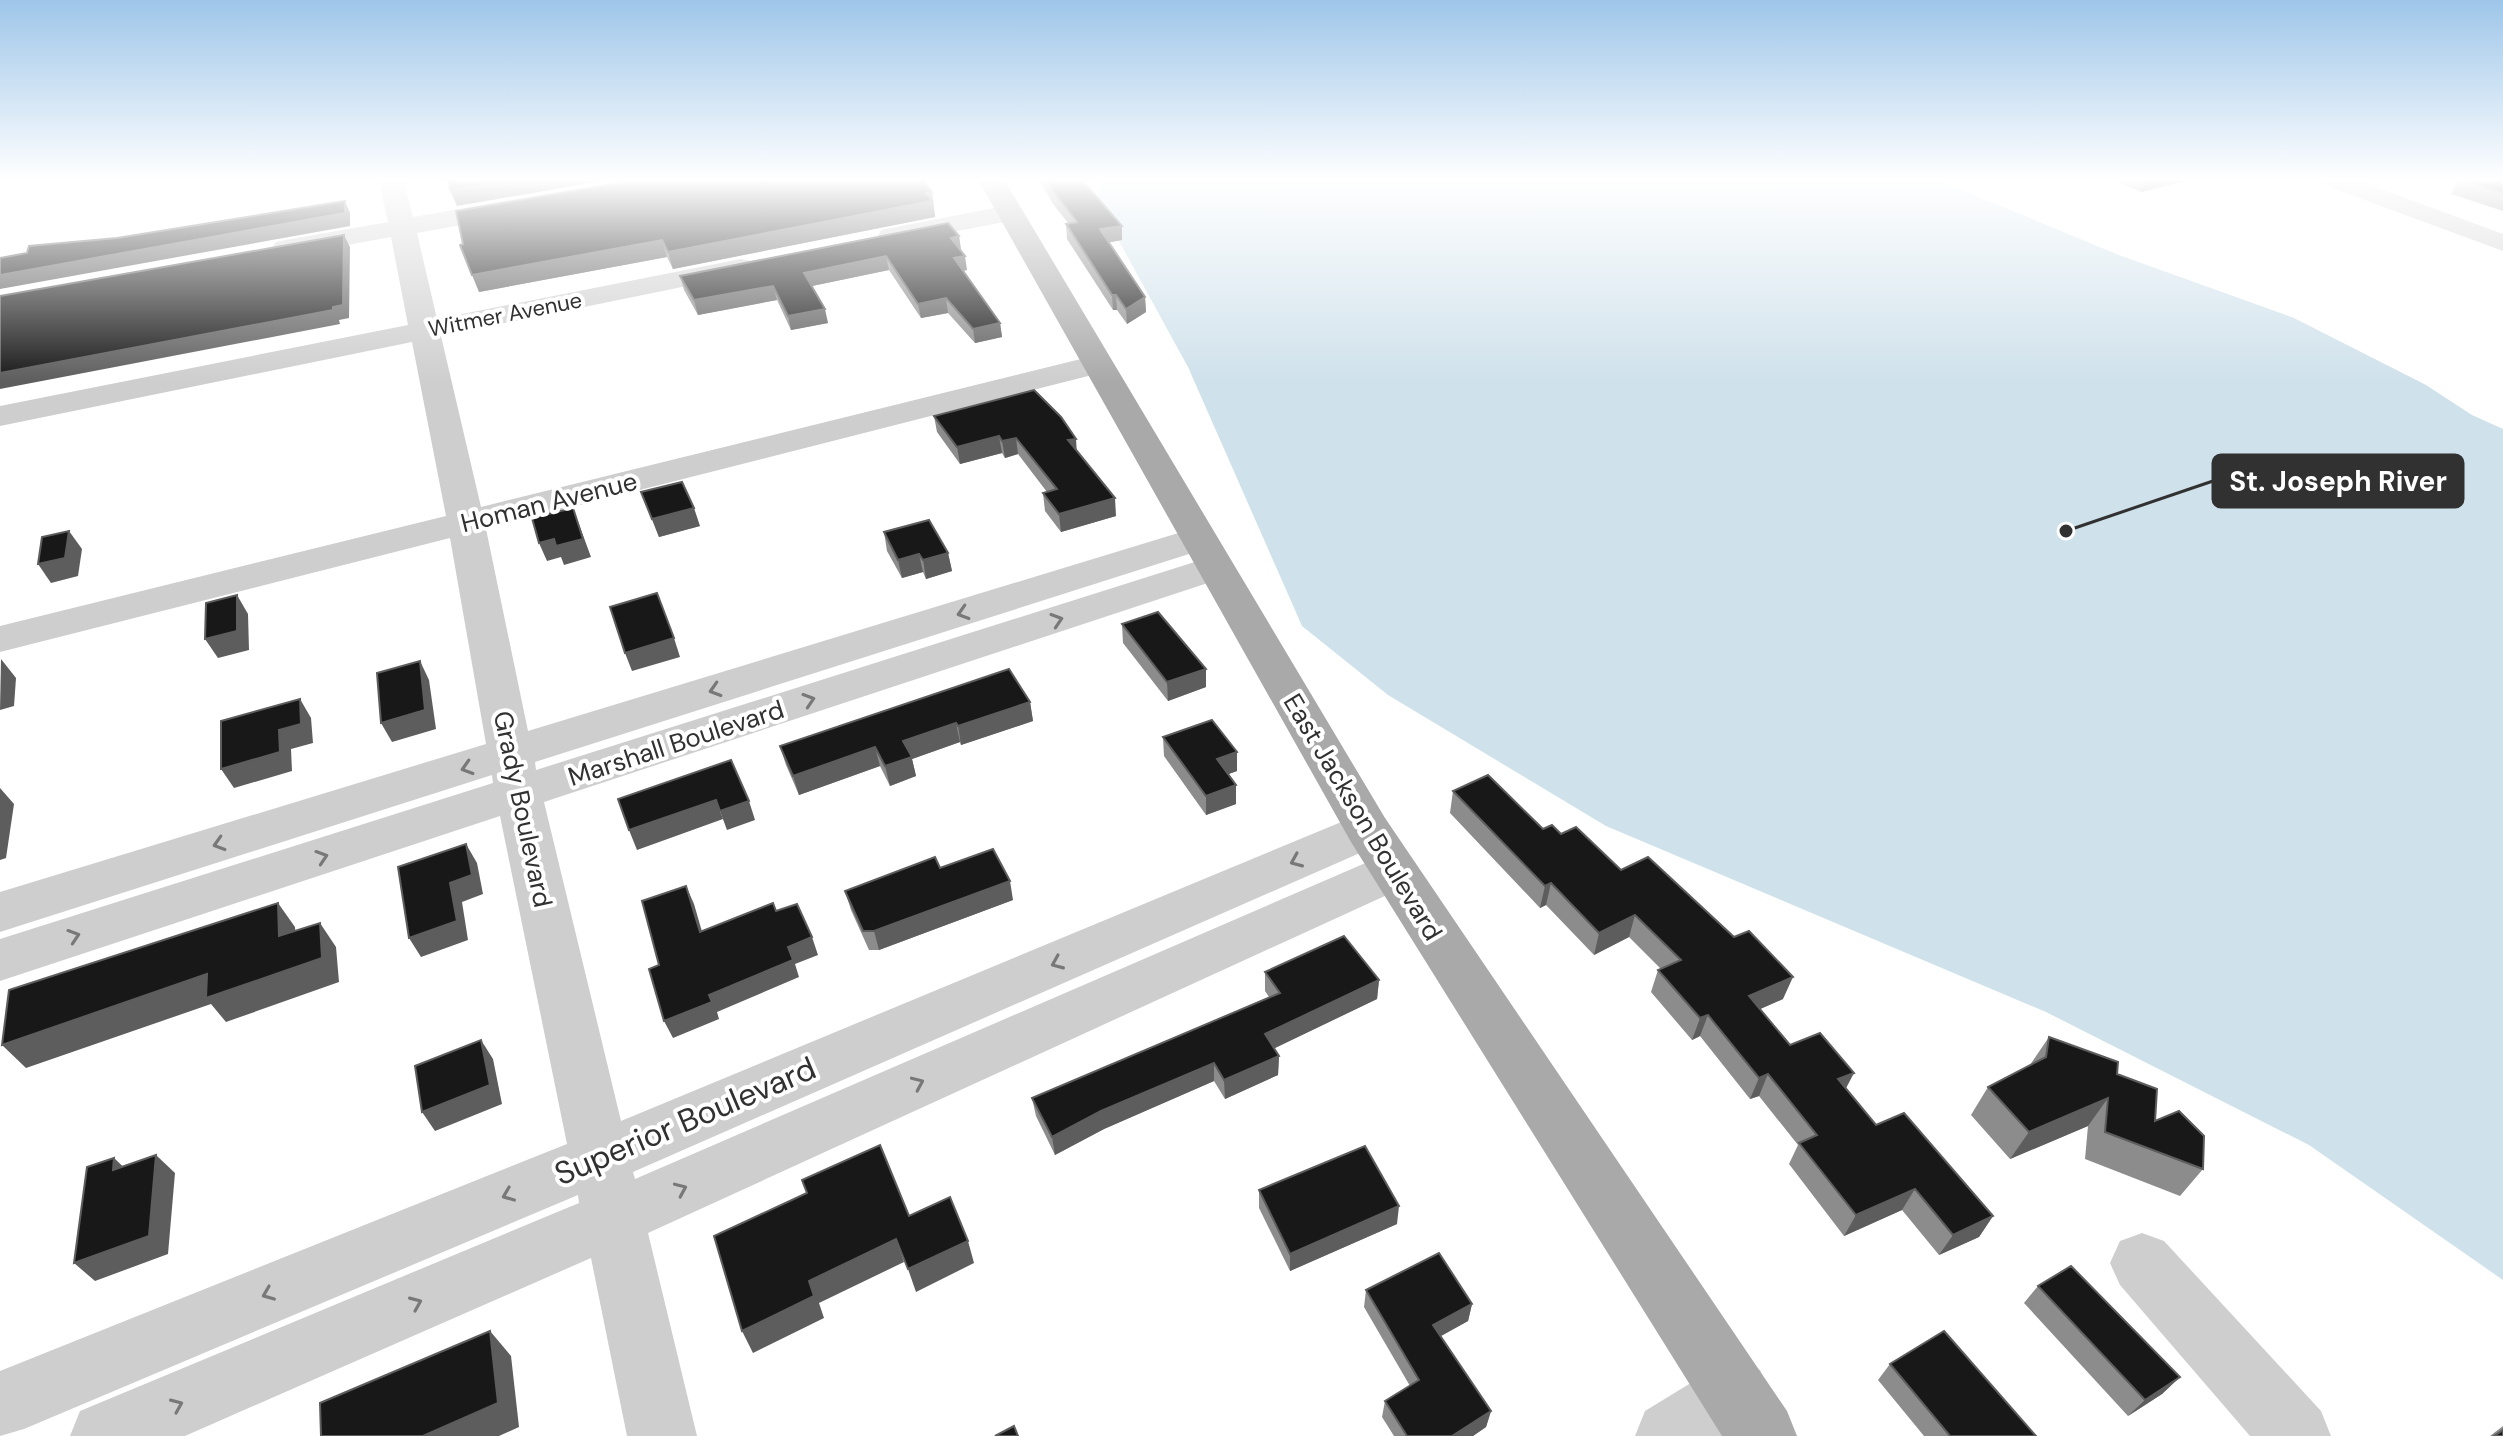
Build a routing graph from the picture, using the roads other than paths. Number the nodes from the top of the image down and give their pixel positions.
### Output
1 (284, 248) edge
2 (405, 248) edge
3 (1030, 248) edge
4 (262, 252) edge
5 (763, 262) edge
6 (423, 330) junction
7 (1097, 364) junction
8 (0, 416) edge
9 (466, 523) junction
10 (1207, 554) junction
11 (0, 639) edge
12 (515, 774) junction
13 (1381, 851) junction
14 (0, 912) edge
15 (0, 960) edge
16 (600, 1158) junction
17 (614, 1218) junction
18 (2142, 1263) dead end
19 (0, 1405) edge
20 (1749, 1415) edge
21 (105, 1436) edge
22 (662, 1436) edge
23 (1670, 1436) edge
24 (2296, 1436) edge

1 - 4 street
2 - 6 street, Grady Boulevard
3 - 7 main road, East Jackson Boulevard
5 - 6 street, Witmer Avenue
6 - 8 street, Witmer Avenue
6 - 9 street, Grady Boulevard
7 - 9 street, Homan Avenue
7 - 10 main road, East Jackson Boulevard
9 - 11 street, Homan Avenue
9 - 12 street, Grady Boulevard
10 - 12 street, Marshall Boulevard
10 - 13 main road, East Jackson Boulevard
12 -> 14 street, Marshall Boulevard
15 -> 12 street, Marshall Boulevard
12 - 16 street, Grady Boulevard
13 -> 16 street, Superior Boulevard
17 -> 13 street, Superior Boulevard
13 - 20 main road, East Jackson Boulevard
16 - 17 street, Grady Boulevard
16 -> 19 street, Superior Boulevard
21 -> 17 street, Superior Boulevard
17 - 22 street, Grady Boulevard
18 - 24 street
20 - 23 street

